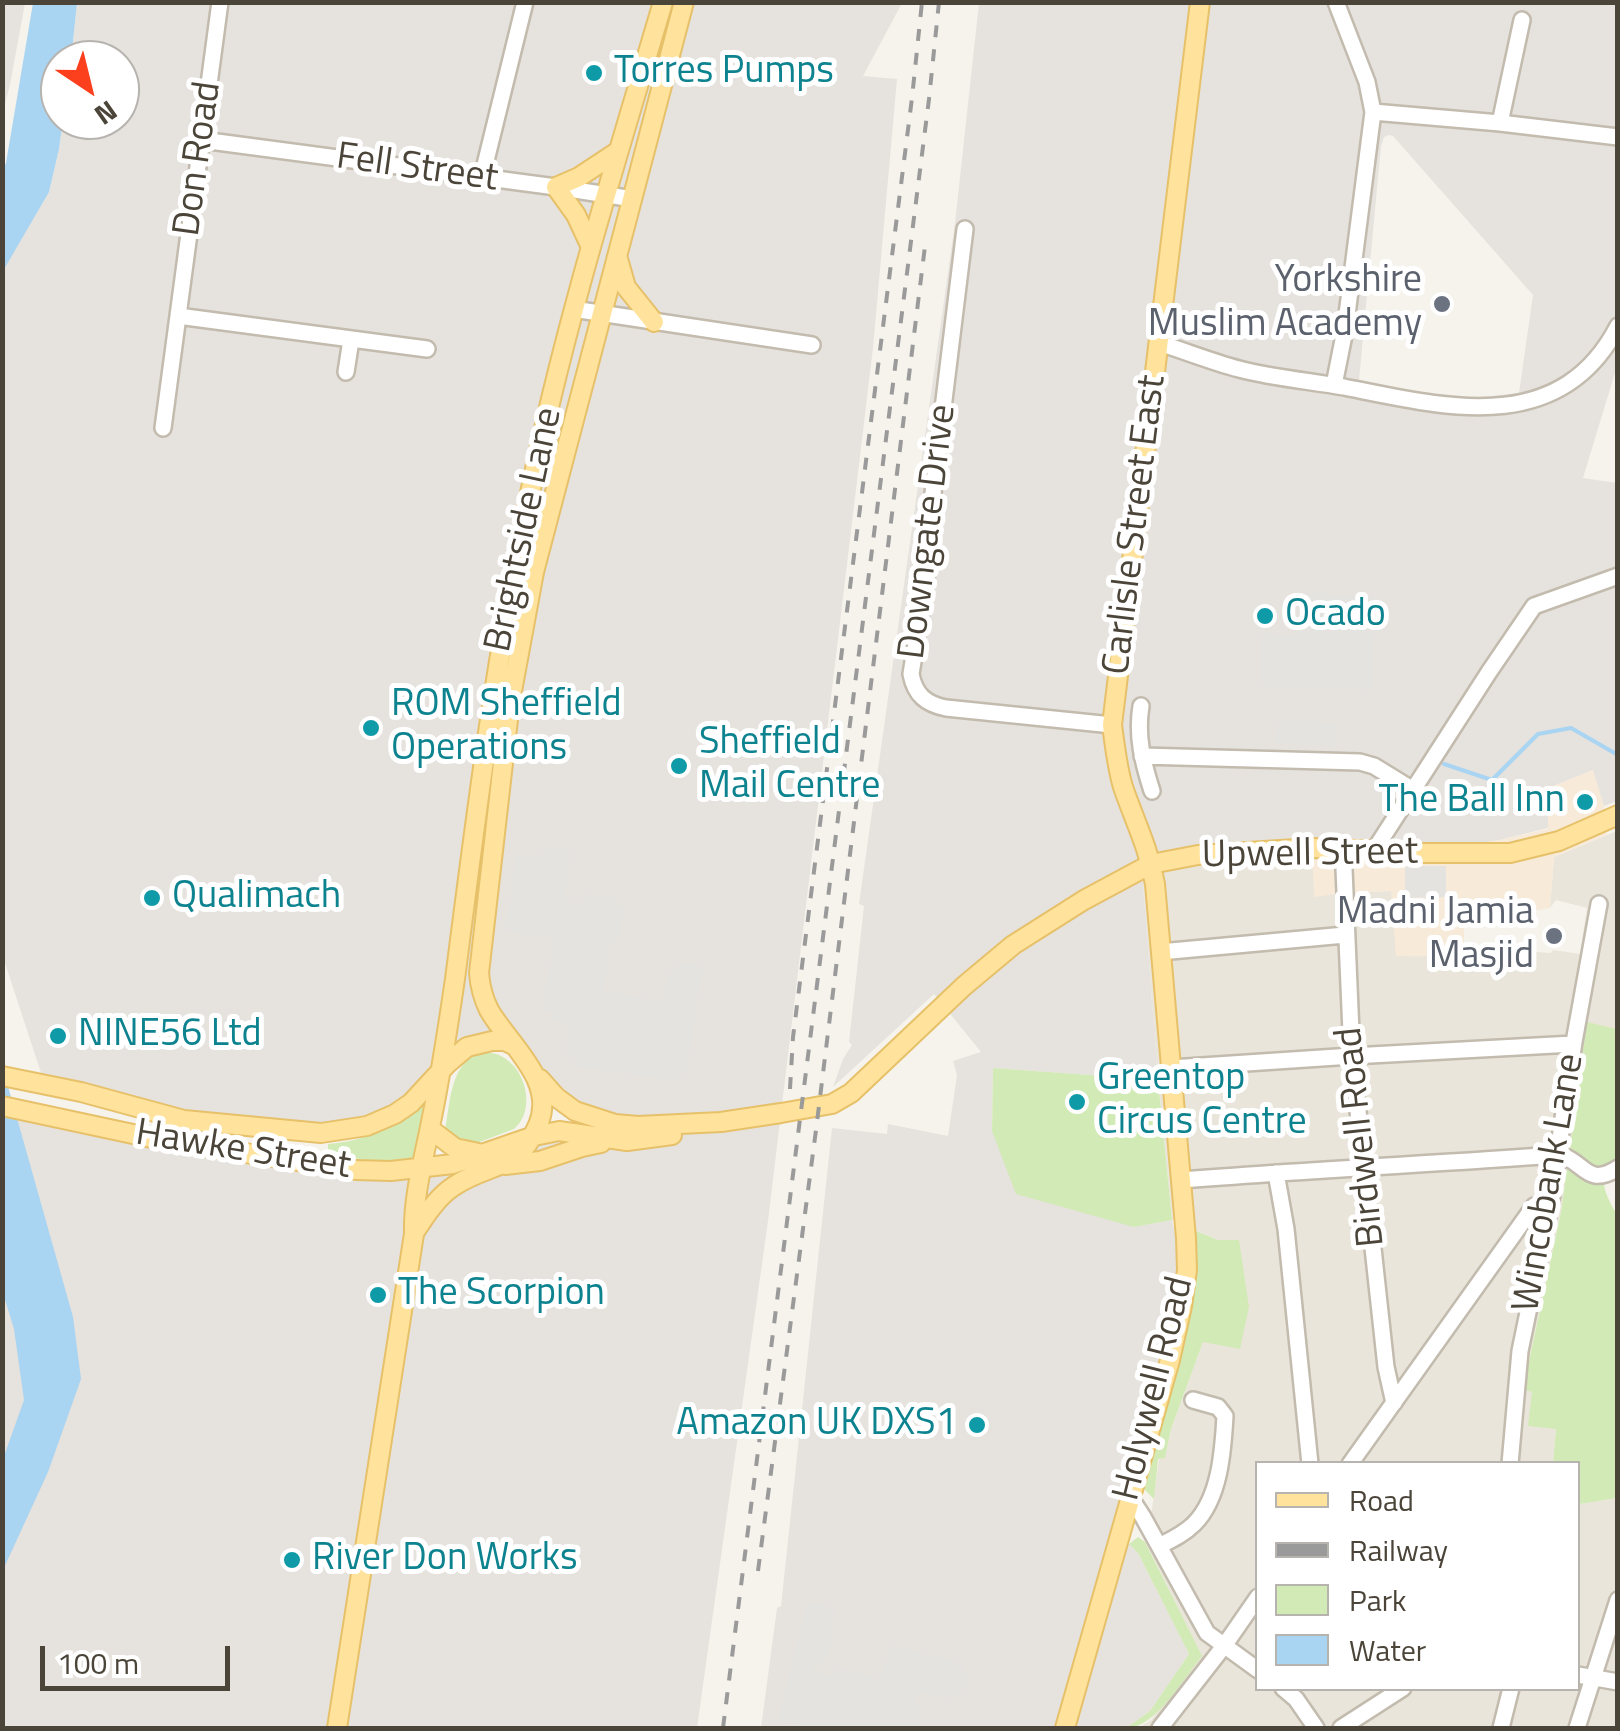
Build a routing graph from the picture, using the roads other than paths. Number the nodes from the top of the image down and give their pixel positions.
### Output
1 (220, 2) edge
2 (524, 2) edge
3 (663, 2) edge
4 (684, 2) edge
5 (1200, 2) edge
6 (1336, 2) edge
7 (1522, 20) dead end
8 (1373, 112) junction
9 (1500, 123) junction
10 (1618, 137) edge
11 (202, 140) junction
12 (617, 152) junction
13 (482, 177) junction
14 (556, 187) junction
15 (604, 195) junction
16 (632, 199) junction
17 (965, 229) dead end
18 (590, 245) junction
19 (617, 253) junction
20 (573, 309) junction
21 (601, 314) junction
22 (178, 316) junction
23 (654, 322) junction
24 (1618, 326) edge
25 (351, 340) junction
26 (1159, 343) junction
27 (812, 345) dead end
28 (426, 349) dead end
29 (346, 372) dead end
30 (1334, 386) junction
31 (162, 428) dead end
32 (1618, 576) edge
33 (1141, 706) dead end
34 (1112, 725) junction
35 (1142, 756) junction
36 (1413, 790) junction
37 (1152, 791) dead end
38 (1618, 815) edge
39 (1374, 849) junction
40 (1151, 864) junction
41 (1344, 869) dead end
42 (1599, 904) dead end
43 (1346, 934) junction
44 (1160, 952) junction
45 (1574, 1044) junction
46 (516, 1046) junction
47 (1352, 1056) junction
48 (1171, 1068) junction
49 (442, 1070) junction
50 (533, 1071) junction
51 (2, 1076) edge
52 (2, 1106) edge
53 (721, 1122) junction
54 (430, 1128) junction
55 (534, 1136) junction
56 (627, 1141) junction
57 (484, 1154) junction
58 (1557, 1155) junction
59 (501, 1166) junction
60 (1363, 1166) junction
61 (1618, 1168) edge
62 (422, 1169) junction
63 (1276, 1172) junction
64 (1182, 1180) junction
65 (1551, 1201) junction
66 (414, 1234) junction
67 (1193, 1400) dead end
68 (1394, 1403) junction
69 (1354, 1458) edge
70 (1310, 1461) edge
71 (1510, 1461) edge
72 (1130, 1497) junction
73 (1159, 1546) junction
74 (1618, 1600) edge
75 (1255, 1601) edge
76 (1224, 1646) junction
77 (1255, 1668) edge
78 (1585, 1676) edge
79 (1618, 1682) edge
80 (1287, 1691) edge
81 (1397, 1691) edge
82 (1510, 1691) edge
83 (338, 1728) edge
84 (1065, 1728) edge
85 (1160, 1728) edge
86 (1316, 1728) edge
87 (1341, 1728) edge
88 (1501, 1728) edge
89 (1578, 1728) edge

1 - 11 street, Don Road
2 - 13 street
3 - 12 main road, Brightside Lane
4 - 16 main road, Brightside Lane
5 - 26 main road, Carlisle Street East
6 - 8 street
7 - 9 street
8 - 9 street
8 - 30 street
9 - 10 street
11 - 13 street, Fell Street
11 - 22 street, Don Road
12 - 14 main road
12 - 15 main road, Brightside Lane
13 - 14 street, Fell Street
14 - 15 street, Fell Street
14 - 18 main road
15 - 16 street, Fell Street
15 - 18 main road, Brightside Lane
16 - 19 main road, Brightside Lane
17 - 34 street, Downgate Drive
18 - 20 main road, Brightside Lane
19 - 21 main road, Brightside Lane
19 - 23 main road
20 - 21 street
20 - 49 main road, Brightside Lane
21 - 23 street
21 - 46 main road, Brightside Lane
22 - 25 street
22 - 31 street, Don Road
23 - 27 street
24 - 30 street
25 - 28 street
25 - 29 street
26 - 30 street
26 - 34 main road, Carlisle Street East
32 - 36 street
33 - 35 street
34 - 40 main road, Carlisle Street East
35 - 36 street
35 - 37 street
36 - 39 street
38 - 39 main road, Upwell Street
39 - 40 main road, Upwell Street
40 - 44 main road, Holywell Road
40 - 53 main road, Upwell Street
41 - 43 street, Birdwell Road
42 - 45 street, Wincobank Lane
43 - 44 street
43 - 47 street, Birdwell Road
44 - 48 main road, Holywell Road
45 - 47 street
45 - 58 street, Wincobank Lane
46 - 49 main road
46 - 50 main road
47 - 48 street
47 - 60 street, Birdwell Road
48 - 64 main road, Holywell Road
49 - 51 main road, Hawke Street
49 - 54 main road
50 - 53 main road, Upwell Street
50 - 55 main road
52 - 62 main road, Hawke Street
53 - 56 main road, Upwell Street
54 - 57 main road
54 - 62 main road
55 - 56 main road, Upwell Street
55 - 57 main road
55 - 59 main road
56 - 59 main road
57 - 62 main road, Hawke Street
58 - 60 street
58 - 61 street
58 - 65 street, Wincobank Lane
59 - 66 main road
60 - 63 street
60 - 68 street, Birdwell Road
62 - 66 main road
63 - 64 street
63 - 70 street
64 - 72 main road, Holywell Road
65 - 68 street
65 - 71 street, Wincobank Lane
66 - 83 main road
67 - 73 street
68 - 69 street
72 - 73 street
72 - 84 main road, Holywell Road
73 - 76 street
74 - 78 street
75 - 76 street
76 - 77 street
76 - 85 street
78 - 79 street
78 - 89 street
80 - 86 street
81 - 87 street
82 - 88 street

